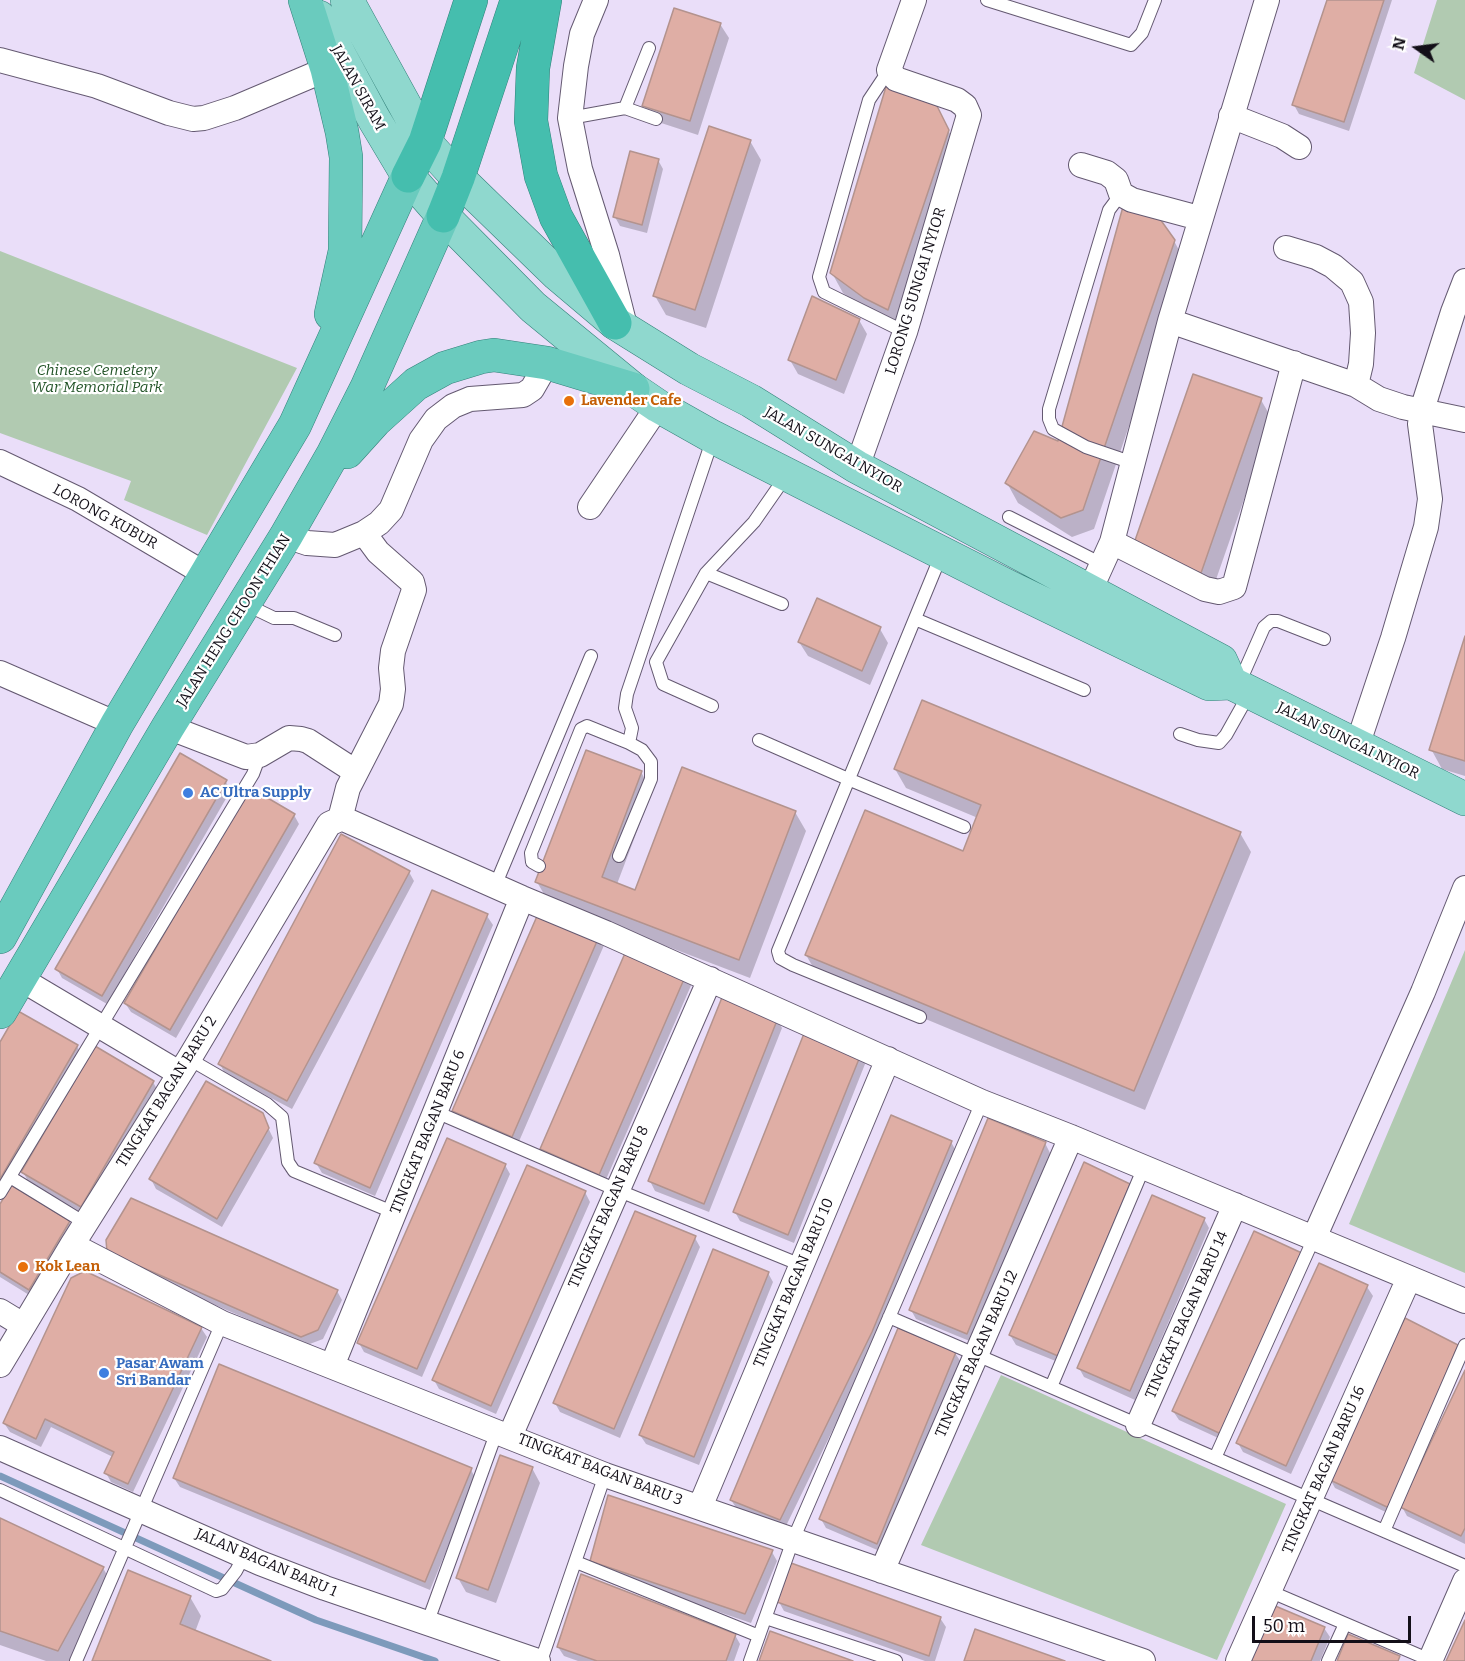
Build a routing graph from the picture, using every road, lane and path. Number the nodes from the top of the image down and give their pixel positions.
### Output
1 (305, 0) edge
2 (310, 0) edge
3 (347, 0) edge
4 (471, 0) edge
5 (517, 0) edge
6 (545, 0) edge
7 (596, 0) edge
8 (914, 0) edge
9 (987, 0) edge
10 (1155, 0) edge
11 (1266, 0) edge
12 (649, 48) dead end
13 (0, 60) edge
14 (327, 69) junction
15 (889, 70) junction
16 (625, 108) junction
17 (1231, 116) junction
18 (570, 118) junction
19 (656, 118) dead end
20 (425, 142) junction
21 (1299, 147) dead end
22 (1081, 165) dead end
23 (408, 176) junction
24 (458, 178) junction
25 (1121, 194) junction
26 (443, 216) junction
27 (1199, 218) junction
28 (1286, 248) dead end
29 (1465, 281) edge
30 (1170, 321) junction
31 (621, 327) junction
32 (905, 332) junction
33 (547, 363) junction
34 (1294, 363) junction
35 (1356, 385) junction
36 (646, 397) junction
37 (1422, 410) junction
38 (1465, 420) edge
39 (295, 424) junction
40 (714, 437) junction
41 (0, 462) edge
42 (1133, 463) junction
43 (857, 466) junction
44 (787, 475) junction
45 (314, 488) junction
46 (590, 507) dead end
47 (1009, 517) dead end
48 (364, 533) junction
49 (286, 536) junction
50 (1112, 542) junction
51 (942, 553) junction
52 (706, 573) junction
53 (207, 575) junction
54 (1090, 592) junction
55 (244, 604) junction
56 (782, 604) dead end
57 (915, 619) junction
58 (335, 635) dead end
59 (1324, 639) dead end
60 (591, 656) dead end
61 (0, 673) edge
62 (1240, 687) junction
63 (1084, 690) dead end
64 (712, 706) dead end
65 (117, 724) junction
66 (168, 727) junction
67 (1180, 734) dead end
68 (759, 740) dead end
69 (629, 743) junction
70 (1357, 746) junction
71 (260, 755) junction
72 (356, 772) junction
73 (848, 779) junction
74 (1465, 799) edge
75 (337, 820) junction
76 (964, 827) dead end
77 (619, 856) dead end
78 (539, 866) dead end
79 (495, 886) junction
80 (1465, 888) edge
81 (522, 898) junction
82 (0, 938) edge
83 (19, 978) junction
84 (710, 979) junction
85 (0, 1012) edge
86 (920, 1017) dead end
87 (102, 1027) junction
88 (888, 1059) junction
89 (184, 1066) junction
90 (982, 1102) junction
91 (436, 1112) junction
92 (1071, 1137) junction
93 (1144, 1167) junction
94 (10, 1177) junction
95 (617, 1190) junction
96 (0, 1194) edge
97 (1235, 1205) junction
98 (395, 1213) junction
99 (86, 1223) junction
100 (1314, 1238) junction
101 (72, 1245) junction
102 (801, 1265) junction
103 (1409, 1278) junction
104 (1465, 1301) edge
105 (0, 1311) edge
106 (889, 1317) junction
107 (222, 1323) junction
108 (23, 1325) junction
109 (1465, 1345) edge
110 (976, 1355) junction
111 (0, 1365) edge
112 (332, 1366) junction
113 (1051, 1387) junction
114 (1138, 1425) junction
115 (503, 1433) junction
116 (0, 1448) edge
117 (1215, 1458) junction
118 (605, 1475) junction
119 (0, 1490) edge
120 (1311, 1500) junction
121 (700, 1507) junction
122 (139, 1518) junction
123 (1384, 1531) junction
124 (794, 1540) junction
125 (127, 1547) junction
126 (240, 1563) junction
127 (576, 1563) junction
128 (1465, 1566) edge
129 (882, 1571) junction
130 (1465, 1581) edge
131 (1269, 1592) junction
132 (766, 1618) junction
133 (427, 1624) junction
134 (1345, 1624) junction
135 (759, 1636) junction
136 (76, 1661) edge
137 (539, 1661) edge
138 (750, 1661) edge
139 (896, 1661) edge
140 (1143, 1661) edge
141 (1238, 1661) edge
142 (1328, 1661) edge
143 (1430, 1661) edge

1 - 14 highway
2 - 23 main road, JALAN SIRAM
3 - 20 main road
4 - 20 highway
5 - 24 highway
6 - 31 highway
7 - 18 street
8 - 15 street
9 - 10 lane
11 - 17 street
12 - 16 lane
13 - 14 street
14 - 39 highway
15 - 32 street, LORONG SUNGAI NYIOR
15 - 32 lane
16 - 18 lane
16 - 19 lane
17 - 21 street
17 - 27 street
18 - 31 street
20 - 23 highway
20 - 24 main road, JALAN SUNGAI NYIOR
22 - 25 street
23 - 26 main road, JALAN SIRAM
23 - 39 highway
24 - 26 highway
24 - 31 main road, JALAN SUNGAI NYIOR
25 - 27 street
25 - 42 lane
26 - 36 main road, JALAN SUNGAI NYIOR
26 - 45 highway, JALAN HENG CHOON THIAN
27 - 30 street
28 - 35 street
29 - 37 street
30 - 34 street
30 - 42 street
31 - 43 main road, JALAN SUNGAI NYIOR
32 - 43 street, LORONG SUNGAI NYIOR
33 - 36 highway
33 - 45 highway
33 - 48 street
34 - 35 street
34 - 50 street
35 - 37 street
36 - 40 main road, JALAN SUNGAI NYIOR
36 - 46 street
37 - 38 street
37 - 70 street
39 - 53 highway
40 - 44 main road, JALAN SUNGAI NYIOR
40 - 69 lane
41 - 53 street, LORONG KUBUR
42 - 50 street
43 - 54 main road, JALAN SUNGAI NYIOR
44 - 51 main road, JALAN SUNGAI NYIOR
44 - 52 lane
45 - 49 highway, JALAN HENG CHOON THIAN
47 - 54 lane
48 - 49 street
48 - 72 street
49 - 55 highway, JALAN HENG CHOON THIAN
50 - 54 street
51 - 54 main road, JALAN SUNGAI NYIOR
51 - 57 lane
52 - 56 lane
52 - 64 lane
53 - 65 highway
54 - 62 main road, JALAN SUNGAI NYIOR
55 - 58 lane
55 - 66 highway, JALAN HENG CHOON THIAN
57 - 63 lane
57 - 73 lane
59 - 62 lane
60 - 79 lane
61 - 65 street
62 - 67 lane
62 - 70 main road, JALAN SUNGAI NYIOR
65 - 82 highway
66 - 71 street
66 - 83 highway, JALAN HENG CHOON THIAN
68 - 73 lane
69 - 77 lane
69 - 78 lane
70 - 74 main road, JALAN SUNGAI NYIOR
71 - 72 street
71 - 87 lane
72 - 75 street
73 - 76 lane
73 - 86 lane
75 - 79 street
75 - 89 street, TINGKAT BAGAN BARU 2
79 - 81 street
80 - 100 street
81 - 84 street
81 - 91 street, TINGKAT BAGAN BARU 6
83 - 85 highway, JALAN HENG CHOON THIAN
83 - 87 street
84 - 88 street
84 - 95 street, TINGKAT BAGAN BARU 8
87 - 89 street
87 - 94 lane
88 - 90 street
88 - 102 street, TINGKAT BAGAN BARU 10
89 - 98 lane
89 - 99 street, TINGKAT BAGAN BARU 2
90 - 92 street
90 - 106 lane
91 - 95 lane
91 - 98 street, TINGKAT BAGAN BARU 6
92 - 93 street
92 - 110 street, TINGKAT BAGAN BARU 12
93 - 97 street
93 - 113 lane
94 - 96 lane
94 - 99 lane
95 - 102 lane
95 - 115 street, TINGKAT BAGAN BARU 8
97 - 100 street
97 - 114 street, TINGKAT BAGAN BARU 14
98 - 112 street, TINGKAT BAGAN BARU 6
99 - 101 street, TINGKAT BAGAN BARU 2
100 - 103 street
100 - 117 lane
101 - 107 street, TINGKAT BAGAN BARU 3
101 - 108 street, TINGKAT BAGAN BARU 2
102 - 121 street, TINGKAT BAGAN BARU 10
103 - 104 street
103 - 120 street, TINGKAT BAGAN BARU 16
105 - 108 street
106 - 110 lane
106 - 124 lane
107 - 112 street, TINGKAT BAGAN BARU 3
107 - 122 lane
108 - 111 street, TINGKAT BAGAN BARU 2
109 - 123 lane
110 - 113 lane
110 - 129 street, TINGKAT BAGAN BARU 12
112 - 115 street, TINGKAT BAGAN BARU 3
113 - 114 lane
114 - 117 lane
115 - 118 street, TINGKAT BAGAN BARU 3
115 - 133 lane
116 - 122 street, JALAN BAGAN BARU 1
117 - 120 lane
118 - 121 street, TINGKAT BAGAN BARU 3
118 - 127 lane
119 - 125 lane
120 - 123 lane
120 - 131 street, TINGKAT BAGAN BARU 16
121 - 124 street, TINGKAT BAGAN BARU 3
122 - 125 lane
122 - 126 street, JALAN BAGAN BARU 1
123 - 128 lane
124 - 129 street, TINGKAT BAGAN BARU 3
124 - 132 lane
125 - 126 lane
125 - 136 lane
126 - 133 street, JALAN BAGAN BARU 1
127 - 135 lane
127 - 137 lane
129 - 140 street, TINGKAT BAGAN BARU 3
130 - 143 street
131 - 134 lane
131 - 141 street, TINGKAT BAGAN BARU 16
132 - 135 lane
132 - 139 lane
133 - 137 street, JALAN BAGAN BARU 1
134 - 142 lane
134 - 143 lane
135 - 138 lane

